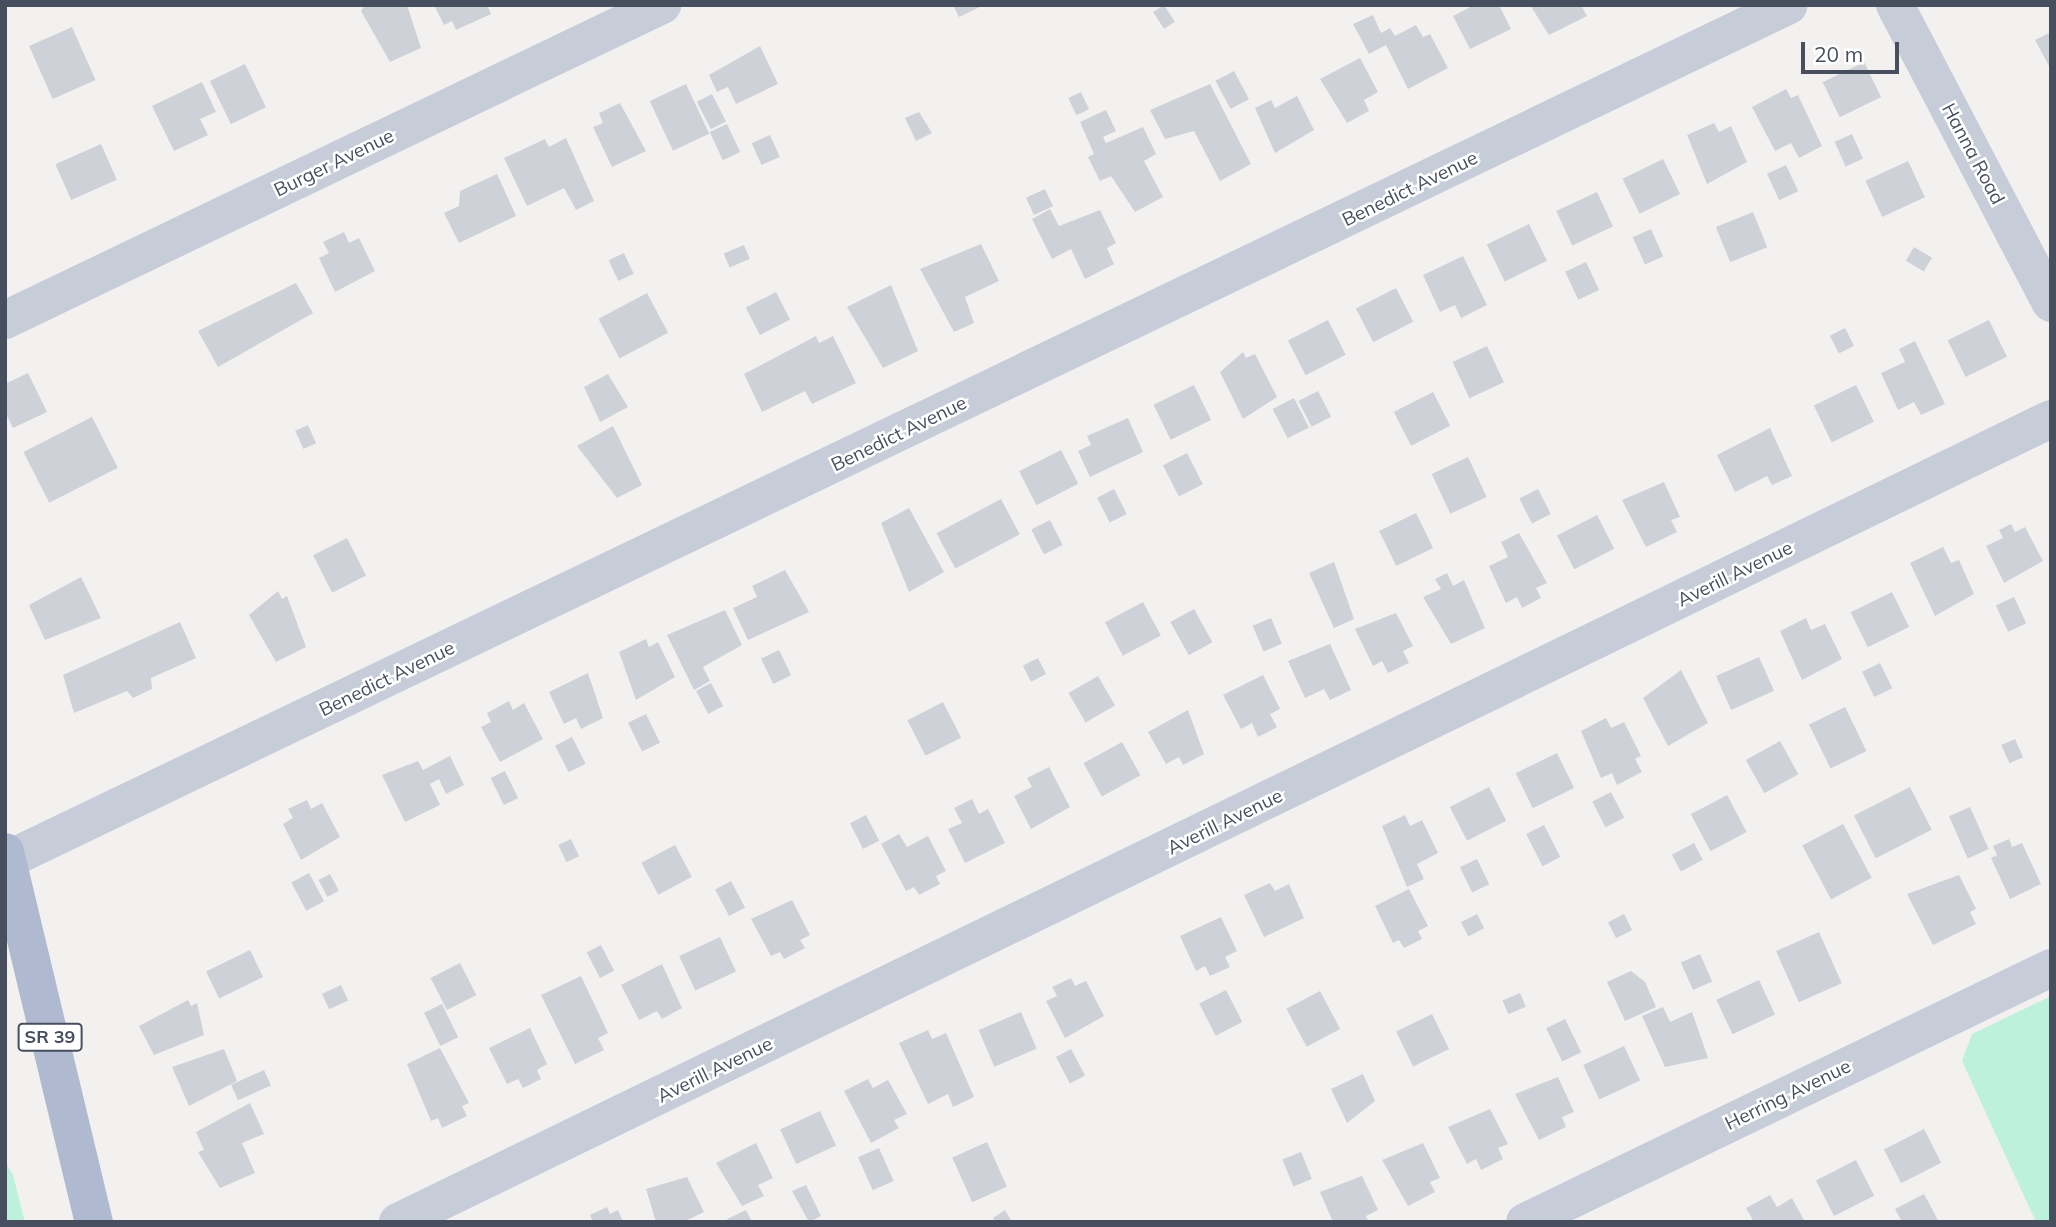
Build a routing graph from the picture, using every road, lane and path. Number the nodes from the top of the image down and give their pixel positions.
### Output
1 (662, 5) edge
2 (1788, 5) edge
3 (1895, 5) edge
4 (2051, 303) edge
5 (5, 320) edge
6 (2051, 419) edge
7 (6, 856) edge
8 (2051, 968) edge
9 (94, 1222) edge
10 (397, 1222) edge
11 (1525, 1222) edge

1 - 5 street, Burger Avenue
2 - 7 street, Benedict Avenue
3 - 4 street, Hanna Road
6 - 10 street, Averill Avenue
7 - 9 main road, SR 39
8 - 11 street, Herring Avenue

